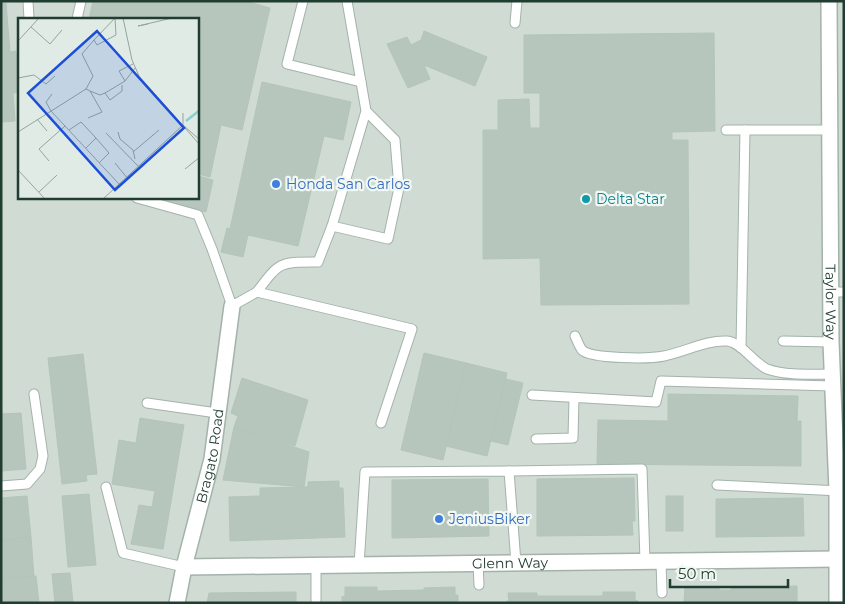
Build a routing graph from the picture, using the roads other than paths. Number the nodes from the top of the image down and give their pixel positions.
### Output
1 (28, 1) edge
2 (81, 1) edge
3 (303, 1) edge
4 (347, 1) edge
5 (518, 1) edge
6 (829, 1) edge
7 (29, 18) edge
8 (77, 18) edge
9 (515, 24) dead end
10 (361, 82) junction
11 (366, 110) junction
12 (726, 130) dead end
13 (745, 130) junction
14 (829, 130) junction
15 (140, 199) edge
16 (332, 226) junction
17 (257, 292) junction
18 (838, 292) edge
19 (232, 306) junction
20 (575, 336) dead end
21 (782, 341) dead end
22 (831, 342) junction
23 (742, 348) junction
24 (832, 380) junction
25 (34, 394) dead end
26 (532, 395) dead end
27 (574, 398) junction
28 (147, 402) dead end
29 (217, 413) junction
30 (382, 423) dead end
31 (536, 439) dead end
32 (509, 470) junction
33 (717, 485) dead end
34 (1, 486) edge
35 (106, 488) dead end
36 (840, 491) edge
37 (836, 559) junction
38 (645, 561) junction
39 (661, 561) junction
40 (516, 562) junction
41 (478, 563) junction
42 (359, 564) junction
43 (316, 565) junction
44 (184, 566) junction
45 (479, 585) dead end
46 (662, 593) dead end
47 (839, 600) edge
48 (177, 603) edge
49 (316, 603) edge

1 - 7 lane
2 - 8 lane
3 - 10 lane
4 - 10 lane
5 - 9 lane
6 - 14 street, Taylor Way
10 - 11 lane
11 - 16 lane
11 - 16 lane
12 - 13 lane
13 - 14 lane
13 - 23 lane
14 - 18 street, Taylor Way
15 - 19 lane
16 - 17 lane
17 - 19 lane
17 - 30 lane
18 - 22 street, Taylor Way
19 - 29 street, Bragato Road
20 - 23 lane
21 - 22 lane
22 - 24 street, Taylor Way
23 - 24 lane
24 - 27 lane
24 - 36 street, Taylor Way
25 - 34 lane
26 - 27 lane
27 - 31 lane
28 - 29 lane
29 - 44 street, Bragato Road
32 - 38 lane
32 - 40 lane
32 - 42 lane
33 - 36 lane
35 - 44 lane
36 - 37 street, Taylor Way
37 - 39 street, Glenn Way
37 - 47 street, Taylor Way
38 - 39 street, Glenn Way
38 - 40 street, Glenn Way
39 - 46 lane
40 - 41 street, Glenn Way
41 - 42 street, Glenn Way
41 - 45 lane
42 - 43 street, Glenn Way
43 - 44 street, Glenn Way
43 - 49 lane
44 - 48 street, Bragato Road

